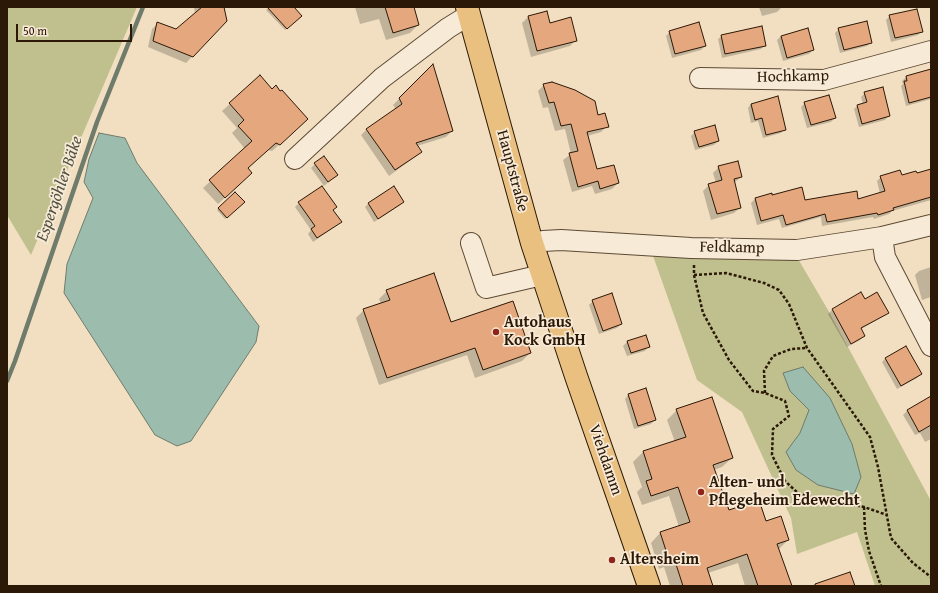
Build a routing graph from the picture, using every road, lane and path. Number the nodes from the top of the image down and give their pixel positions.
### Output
1 (468, 11) edge
2 (931, 51) edge
3 (700, 78) dead end
4 (295, 159) dead end
5 (931, 225) edge
6 (882, 237) junction
7 (532, 243) junction
8 (471, 244) dead end
9 (691, 248) junction
10 (542, 275) junction
11 (694, 275) junction
12 (561, 334) joint
13 (931, 346) edge
14 (807, 348) junction
15 (765, 393) junction
16 (864, 507) junction
17 (887, 515) junction
18 (931, 577) edge
19 (649, 586) edge
20 (881, 586) edge

1 - 4 street
1 - 7 main road, Hauptstraße
2 - 3 street, Hochkamp
5 - 6 street, Feldkamp
6 - 9 street, Feldkamp
6 - 13 street
7 - 9 street, Feldkamp
7 - 10 main road, Hauptstraße
8 - 10 street
9 - 11 path
10 - 12 main road, Hauptstraße
11 - 14 path
11 - 15 path
12 - 19 main road, Viehdamm
14 - 15 path
14 - 17 path
15 - 16 path
16 - 17 path
16 - 20 path
17 - 18 path

